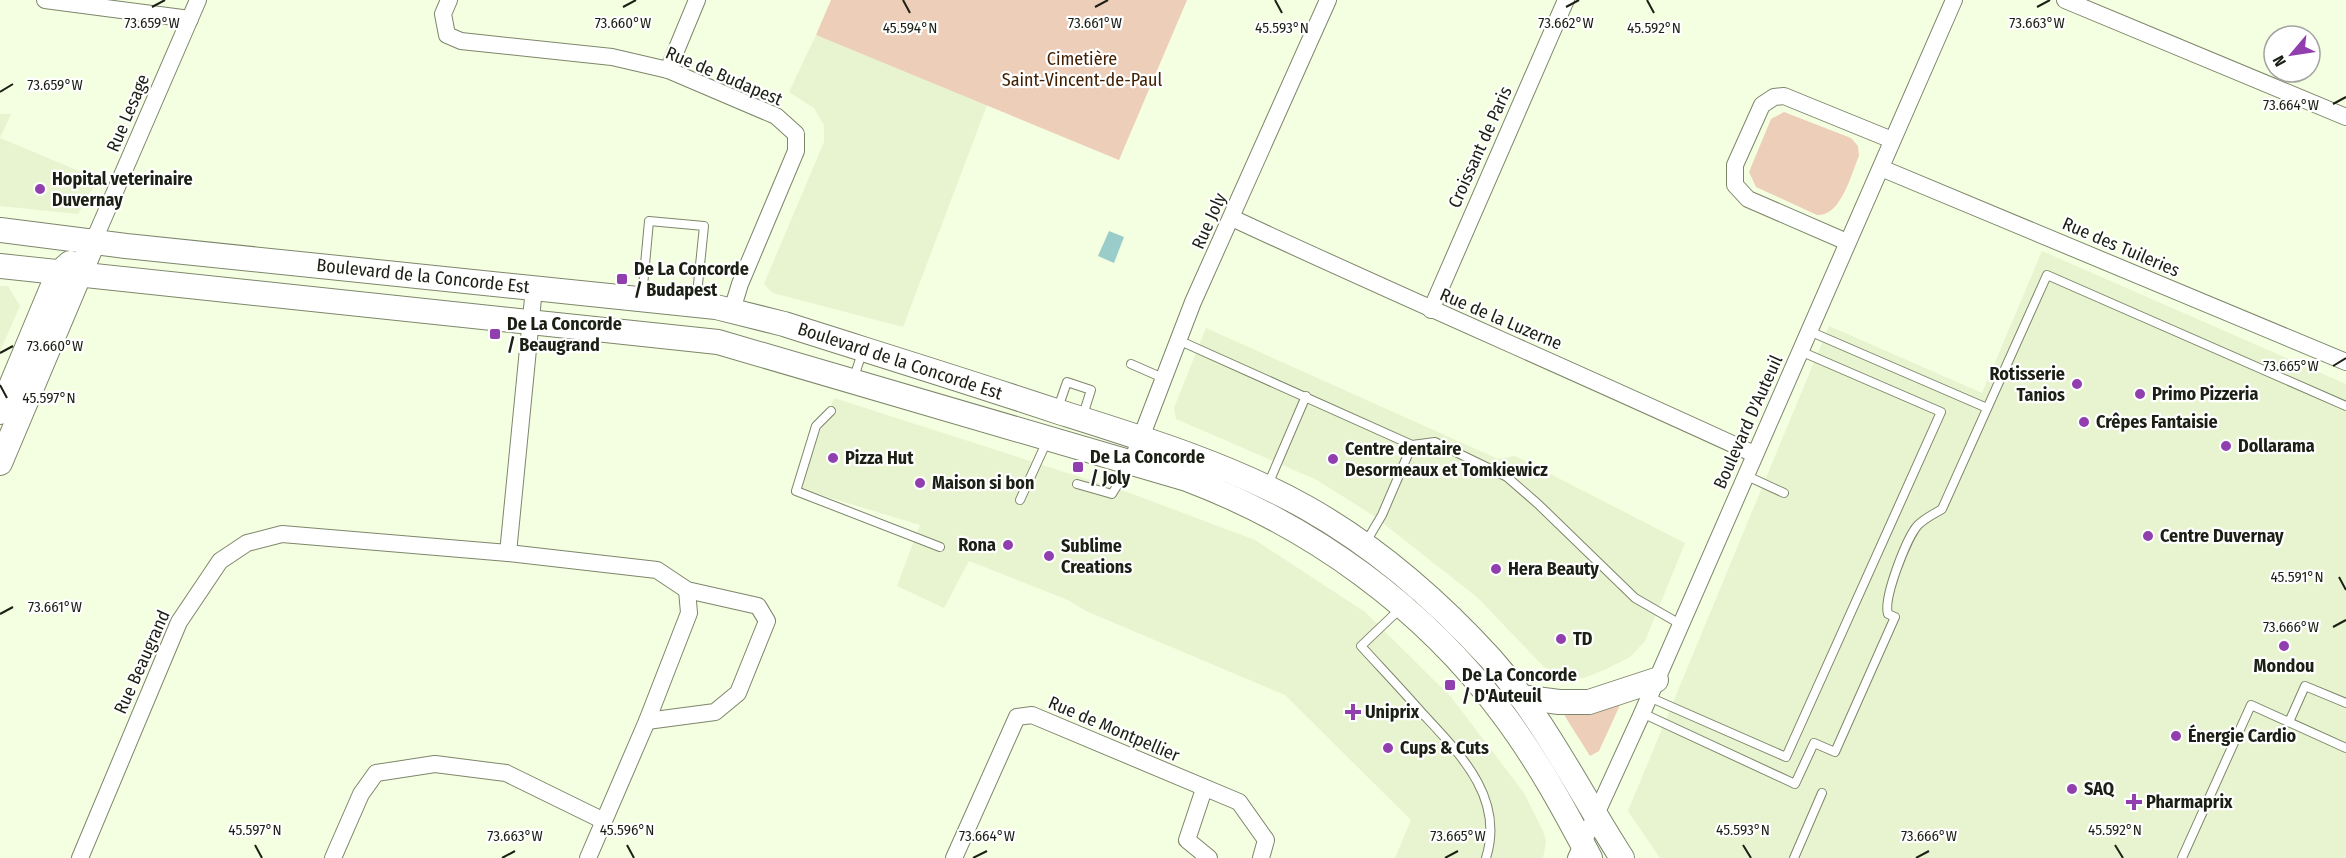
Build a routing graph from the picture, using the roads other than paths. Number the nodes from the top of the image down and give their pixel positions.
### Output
1 (45, 0) edge
2 (198, 0) edge
3 (449, 0) edge
4 (698, 0) edge
5 (1328, 0) edge
6 (1566, 0) edge
7 (1953, 0) edge
8 (2066, 0) edge
9 (190, 19) junction
10 (668, 70) junction
11 (2346, 117) edge
12 (1892, 140) junction
13 (1881, 168) junction
14 (1232, 218) junction
15 (0, 230) edge
16 (94, 240) junction
17 (1847, 242) junction
18 (0, 266) edge
19 (70, 272) junction
20 (534, 288) junction
21 (642, 299) junction
22 (696, 304) junction
23 (732, 310) junction
24 (1431, 310) junction
25 (530, 321) junction
26 (1809, 331) junction
27 (1178, 340) junction
28 (863, 349) junction
29 (1800, 351) junction
30 (2346, 362) edge
31 (1131, 364) dead end
32 (1163, 378) junction
33 (853, 381) junction
34 (1306, 396) junction
35 (2346, 405) edge
36 (1987, 408) junction
37 (831, 411) dead end
38 (5, 419) edge
39 (1048, 437) junction
40 (1140, 438) junction
41 (1412, 445) junction
42 (1755, 454) junction
43 (1132, 461) junction
44 (0, 462) edge
45 (1745, 475) junction
46 (1077, 484) dead end
47 (1267, 487) junction
48 (1784, 493) dead end
49 (1020, 500) dead end
50 (1364, 545) junction
51 (940, 547) dead end
52 (508, 553) junction
53 (687, 590) junction
54 (1402, 606) junction
55 (1680, 624) junction
56 (1653, 688) junction
57 (1521, 697) junction
58 (2346, 703) edge
59 (1642, 714) junction
60 (647, 721) junction
61 (2289, 722) junction
62 (2346, 748) edge
63 (1204, 789) junction
64 (1822, 794) dead end
65 (1596, 815) junction
66 (604, 821) junction
67 (1583, 853) edge
68 (596, 854) edge
69 (80, 858) edge
70 (333, 858) edge
71 (954, 858) edge
72 (1209, 858) edge
73 (1261, 858) edge
74 (1486, 858) edge
75 (1622, 858) edge
76 (1794, 858) edge
77 (2182, 858) edge

1 - 9 street
2 - 9 street, Rue Lesage
3 - 10 street, Rue de Budapest
4 - 10 street
5 - 14 street, Rue Joly
6 - 24 street, Croissant de Paris
7 - 12 street, Boulevard D'Auteuil
8 - 11 street
9 - 16 street, Rue Lesage
10 - 23 street, Rue de Budapest
12 - 13 street, Boulevard D'Auteuil
12 - 17 street
13 - 17 street, Boulevard D'Auteuil
13 - 30 street, Rue des Tuileries
14 - 24 street, Rue de la Luzerne
14 - 27 street, Rue Joly
15 - 16 street, Boulevard de la Concorde Est
16 - 19 street
16 - 20 street, Boulevard de la Concorde Est
17 - 26 street, Boulevard D'Auteuil
18 - 19 street, Boulevard de la Concorde Est
19 - 25 street, Boulevard de la Concorde Est
19 - 38 street
20 - 21 street, Boulevard de la Concorde Est
20 - 25 street
21 - 22 street, Boulevard de la Concorde Est
21 - 22 lane
22 - 23 street, Boulevard de la Concorde Est
23 - 28 street, Boulevard de la Concorde Est
24 - 42 street, Rue de la Luzerne
25 - 33 street, Boulevard de la Concorde Est
25 - 52 street
26 - 29 street, Boulevard D'Auteuil
26 - 36 lane
27 - 32 street, Rue Joly
27 - 34 lane
28 - 33 lane
28 - 40 street, Boulevard de la Concorde Est
29 - 42 street, Boulevard D'Auteuil
29 - 56 lane
31 - 32 lane
32 - 40 street, Rue Joly
33 - 39 street, Boulevard de la Concorde Est
34 - 41 lane
34 - 47 lane
35 - 36 lane
36 - 59 lane
37 - 51 lane
38 - 44 street
39 - 43 street, Boulevard de la Concorde Est
39 - 49 lane
40 - 43 street, Rue Joly
40 - 47 street, Boulevard de la Concorde Est
41 - 50 lane
41 - 55 lane
42 - 45 street, Boulevard D'Auteuil
43 - 46 lane
43 - 54 street, Boulevard de la Concorde Est
45 - 48 lane
45 - 55 street, Boulevard D'Auteuil
47 - 50 street, Boulevard de la Concorde Est
50 - 57 street, Boulevard de la Concorde Est
52 - 53 street, Rue Beaugrand
52 - 69 street, Rue Beaugrand
53 - 60 street
53 - 60 street
54 - 67 street, Boulevard de la Concorde Est
54 - 74 lane
55 - 56 street, Boulevard D'Auteuil
56 - 57 street
56 - 59 street, Boulevard D'Auteuil
57 - 65 street, Boulevard de la Concorde Est
58 - 61 lane
59 - 65 street, Boulevard D'Auteuil
60 - 66 street
61 - 62 lane
61 - 77 lane
63 - 71 street, Rue de Montpellier
63 - 72 street
63 - 73 street, Rue de Montpellier
64 - 76 lane
65 - 67 street, Boulevard D'Auteuil
65 - 75 street, Boulevard de la Concorde Est
66 - 68 street
66 - 70 street

